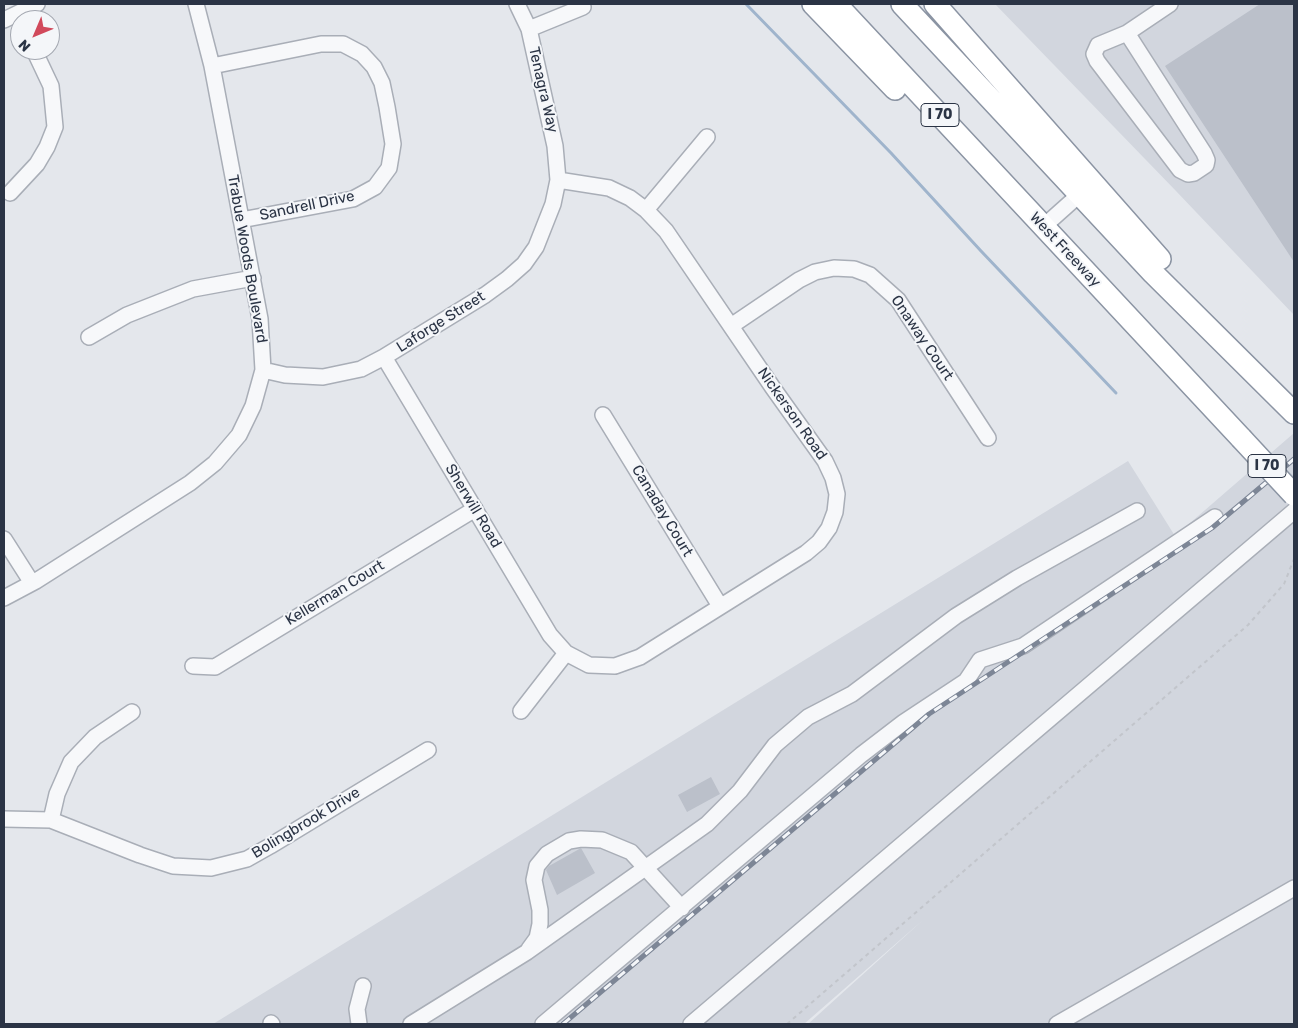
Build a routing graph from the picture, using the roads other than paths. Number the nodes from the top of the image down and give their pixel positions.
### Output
1 (196, 4) edge
2 (517, 4) edge
3 (813, 4) edge
4 (836, 4) edge
5 (902, 4) edge
6 (931, 4) edge
7 (935, 4) edge
8 (1170, 4) edge
9 (583, 8) dead end
10 (950, 22) junction
11 (529, 30) junction
12 (1127, 32) junction
13 (39, 60) edge
14 (212, 66) junction
15 (708, 137) dead end
16 (558, 180) junction
17 (10, 192) dead end
18 (1080, 194) junction
19 (646, 210) junction
20 (241, 220) junction
21 (1043, 227) junction
22 (252, 278) junction
23 (731, 326) junction
24 (89, 337) dead end
25 (384, 358) junction
26 (263, 370) junction
27 (1289, 408) edge
28 (603, 415) dead end
29 (988, 438) dead end
30 (1294, 495) edge
31 (475, 509) junction
32 (1137, 511) dead end
33 (1294, 511) edge
34 (1215, 517) dead end
35 (4, 540) edge
36 (32, 583) junction
37 (4, 598) edge
38 (720, 606) junction
39 (566, 653) junction
40 (193, 666) dead end
41 (521, 711) dead end
42 (132, 712) dead end
43 (428, 750) dead end
44 (4, 819) edge
45 (51, 820) junction
46 (645, 867) junction
47 (1294, 888) edge
48 (682, 908) junction
49 (527, 952) junction
50 (363, 986) dead end
51 (359, 1024) edge
52 (411, 1024) edge
53 (543, 1024) edge
54 (691, 1024) edge
55 (1057, 1024) edge

1 - 14 street, Trabue Woods Boulevard
2 - 11 street, Tenagra Way
3 - 21 highway
4 - 21 highway, West Freeway / I 70
5 - 18 highway
6 - 10 highway
7 - 10 highway
8 - 12 street
9 - 11 street
10 - 27 highway
11 - 16 street, Tenagra Way
12 - 12 street
13 - 17 street
14 - 20 street, Trabue Woods Boulevard
14 - 20 street, Sandrell Drive
15 - 19 street
16 - 19 street, Nickerson Road
16 - 25 street, Laforge Street
18 - 21 street
18 - 27 highway
19 - 23 street, Nickerson Road
20 - 22 street, Trabue Woods Boulevard
21 - 30 highway, West Freeway / I 70, bridge
22 - 24 street
22 - 26 street, Trabue Woods Boulevard
23 - 29 street, Onaway Court
23 - 38 street, Nickerson Road
25 - 26 street, Laforge Street
25 - 31 street, Sherwill Road
26 - 36 street, Trabue Woods Boulevard
28 - 38 street, Canaday Court
31 - 39 street, Sherwill Road
31 - 40 street, Kellerman Court
32 - 46 street
33 - 54 street
34 - 48 street
35 - 36 street
36 - 37 street, Trabue Woods Boulevard
38 - 39 street, Nickerson Road
39 - 41 street
42 - 45 street
43 - 45 street, Bolingbrook Drive
44 - 45 street, Bolingbrook Drive
46 - 48 street
46 - 49 street
46 - 49 street
47 - 55 street
48 - 53 street
49 - 52 street
50 - 51 street

